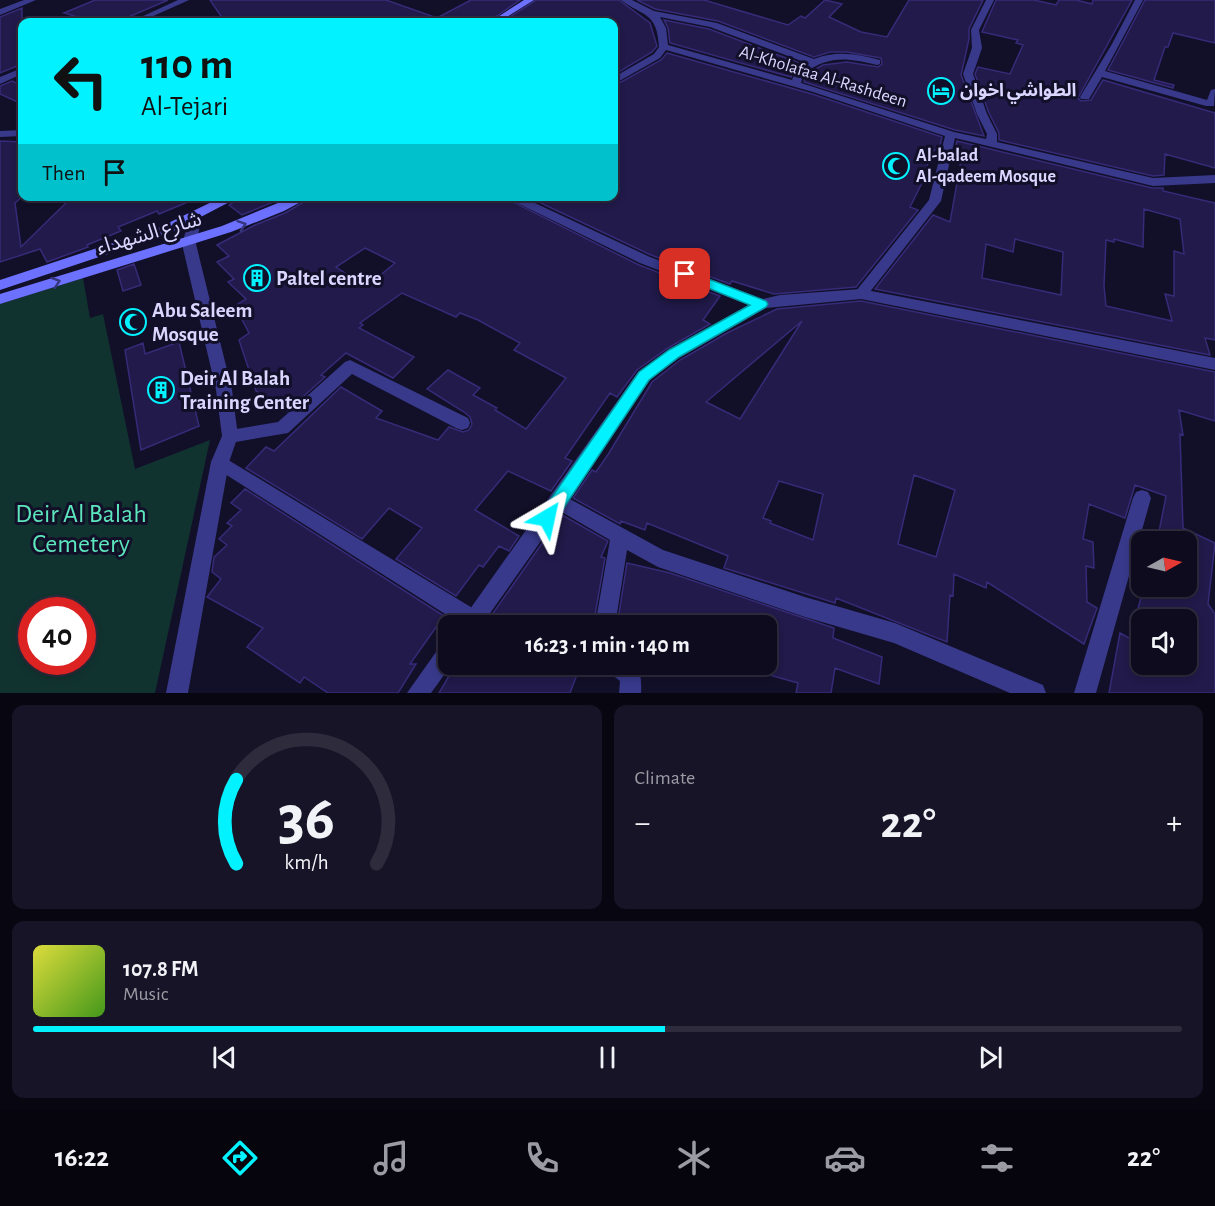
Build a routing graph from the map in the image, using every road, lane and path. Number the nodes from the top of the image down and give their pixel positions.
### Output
1 (32, 0) edge
2 (185, 0) edge
3 (530, 0) edge
4 (542, 0) edge
5 (625, 0) edge
6 (990, 0) edge
7 (1139, 0) edge
8 (0, 12) edge
9 (654, 14) junction
10 (143, 18) edge
11 (501, 18) edge
12 (513, 18) edge
13 (664, 47) junction
14 (813, 62) junction
15 (878, 62) dead end
16 (18, 73) edge
17 (1100, 73) junction
18 (618, 79) edge
19 (0, 81) edge
20 (796, 84) junction
21 (1215, 92) edge
22 (1085, 97) dead end
23 (18, 133) edge
24 (0, 134) edge
25 (951, 134) junction
26 (991, 143) junction
27 (1215, 179) edge
28 (226, 201) edge
29 (296, 201) edge
30 (520, 201) edge
31 (196, 217) junction
32 (189, 243) junction
33 (0, 285) edge
34 (861, 294) junction
35 (0, 299) edge
36 (762, 304) junction
37 (1215, 364) edge
38 (462, 423) dead end
39 (230, 436) junction
40 (220, 462) junction
41 (1142, 498) dead end
42 (559, 501) junction
43 (620, 536) junction
44 (459, 615) edge
45 (475, 615) edge
46 (606, 615) edge
47 (438, 666) edge
48 (630, 675) edge
49 (177, 693) edge
50 (418, 693) edge
51 (630, 693) edge
52 (1035, 693) edge
53 (1086, 693) edge

1 - 8 street
2 - 10 street
3 - 11 main road
4 - 12 main road
5 - 9 street
6 - 26 street
7 - 17 street
9 - 13 street
9 - 14 street
13 - 18 street
13 - 20 street, Al-Kholafaa Al-Rashdeen
14 - 15 street
14 - 20 street
16 - 19 street
17 - 21 street
17 - 22 street
20 - 25 street, Al-Kholafaa Al-Rashdeen
23 - 24 street
25 - 26 street, Al-Kholafaa Al-Rashdeen
25 - 34 street
26 - 27 street, Al-Kholafaa Al-Rashdeen
28 - 31 main road, شارع الشهداء
32 -> 29 main road, شارع الشهداء
30 - 36 street
31 - 32 street
31 - 33 main road, شارع الشهداء
35 -> 32 main road, شارع الشهداء
32 - 39 street
34 - 36 street
34 - 37 street
36 - 42 street
38 - 39 street
39 - 40 street
40 - 44 street
40 - 49 street
41 - 53 street
42 - 43 street
42 - 45 street
43 - 46 street
43 - 52 street
47 - 50 street
48 - 51 street

